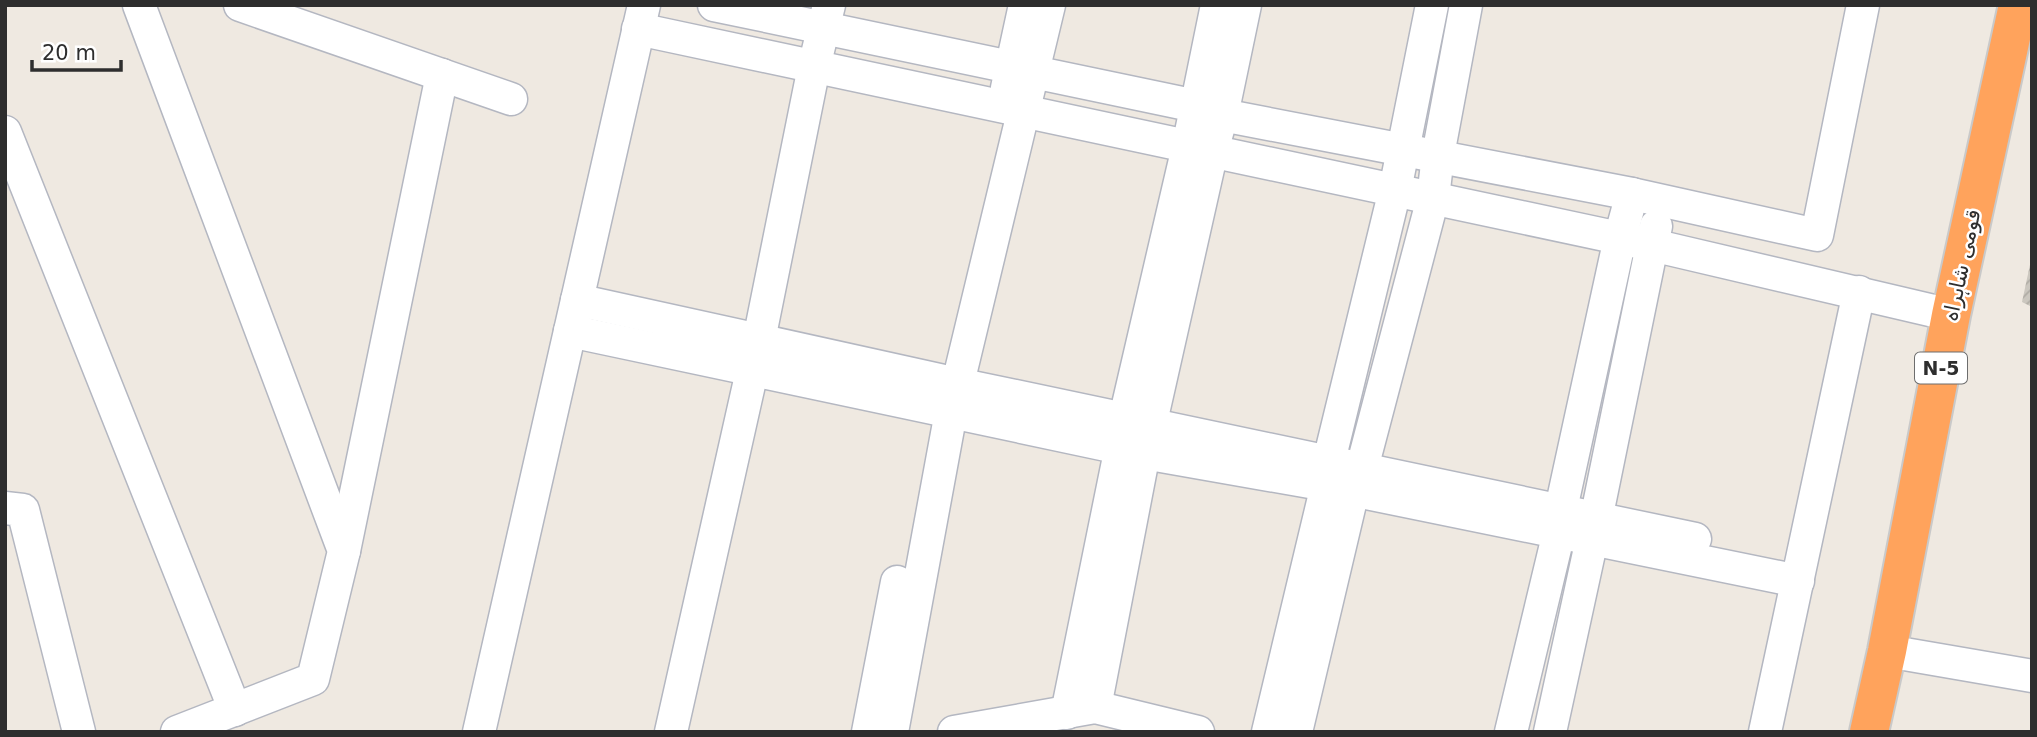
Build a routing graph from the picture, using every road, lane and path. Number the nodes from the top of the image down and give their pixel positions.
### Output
1 (139, 5) edge
2 (240, 5) edge
3 (714, 5) edge
4 (1025, 5) edge
5 (1049, 5) edge
6 (1217, 5) edge
7 (1245, 5) edge
8 (1432, 5) edge
9 (1466, 5) edge
10 (1863, 5) edge
11 (2018, 5) edge
12 (641, 17) edge
13 (836, 18) edge
14 (824, 69) junction
15 (1022, 69) junction
16 (442, 75) junction
17 (511, 99) dead end
18 (1014, 109) junction
19 (1209, 110) junction
20 (5, 132) edge
21 (1200, 149) junction
22 (1404, 150) junction
23 (1438, 155) junction
24 (1395, 190) junction
25 (1646, 197) junction
26 (1433, 198) junction
27 (1620, 238) junction
28 (1652, 245) junction
29 (1859, 292) junction
30 (577, 300) junction
31 (1951, 315) junction
32 (570, 331) junction
33 (763, 357) junction
34 (945, 396) junction
35 (1135, 436) junction
36 (1343, 476) junction
37 (5, 508) edge
38 (1560, 521) junction
39 (1594, 528) junction
40 (344, 551) junction
41 (1800, 572) junction
42 (1887, 651) junction
43 (2032, 676) edge
44 (235, 710) junction
45 (1081, 710) junction
46 (79, 732) edge
47 (177, 732) edge
48 (479, 732) edge
49 (671, 732) edge
50 (692, 732) edge
51 (868, 732) edge
52 (892, 732) edge
53 (954, 732) edge
54 (1198, 732) edge
55 (1268, 732) edge
56 (1296, 732) edge
57 (1511, 732) edge
58 (1549, 732) edge
59 (1765, 732) edge
60 (1869, 732) edge

1 - 40 street
2 - 16 street
3 - 13 street
4 - 15 street
5 - 15 street
6 - 19 street
7 - 19 street
8 - 22 street
9 - 23 street
10 - 25 street
11 - 31 highway, قومی شاہراہ / N-5
12 - 14 street
12 - 30 street
13 - 14 street
13 - 15 street
14 - 18 street
14 - 33 street
15 - 18 street
15 - 19 street
16 - 17 street
16 - 40 street
18 - 21 street
18 - 34 street
19 - 21 street
19 - 22 street
20 - 44 street
21 - 24 street
21 - 35 street
22 - 23 street
22 - 24 street
23 - 25 street
23 - 26 street
24 - 26 street
24 - 36 street
25 - 27 street
25 - 28 street
26 - 27 street
26 - 36 street
27 - 28 street
27 - 38 street
28 - 29 street
28 - 39 street
29 - 31 street
29 - 41 street
30 - 32 street
30 - 33 street
31 - 42 highway, قومی شاہراہ / N-5
32 - 33 street
32 - 48 street
33 - 34 street
33 - 49 street
33 - 50 street
34 - 35 street
34 - 51 street
34 - 52 street
35 - 36 street
35 - 45 street
36 - 38 street
36 - 55 street
36 - 56 street
37 - 46 street
38 - 39 street
38 - 57 street
39 - 41 street
39 - 58 street
40 - 44 street
41 - 59 street
42 - 43 street
42 - 60 highway, قومی شاہراہ / N-5
44 - 47 street
45 - 53 street
45 - 54 street

